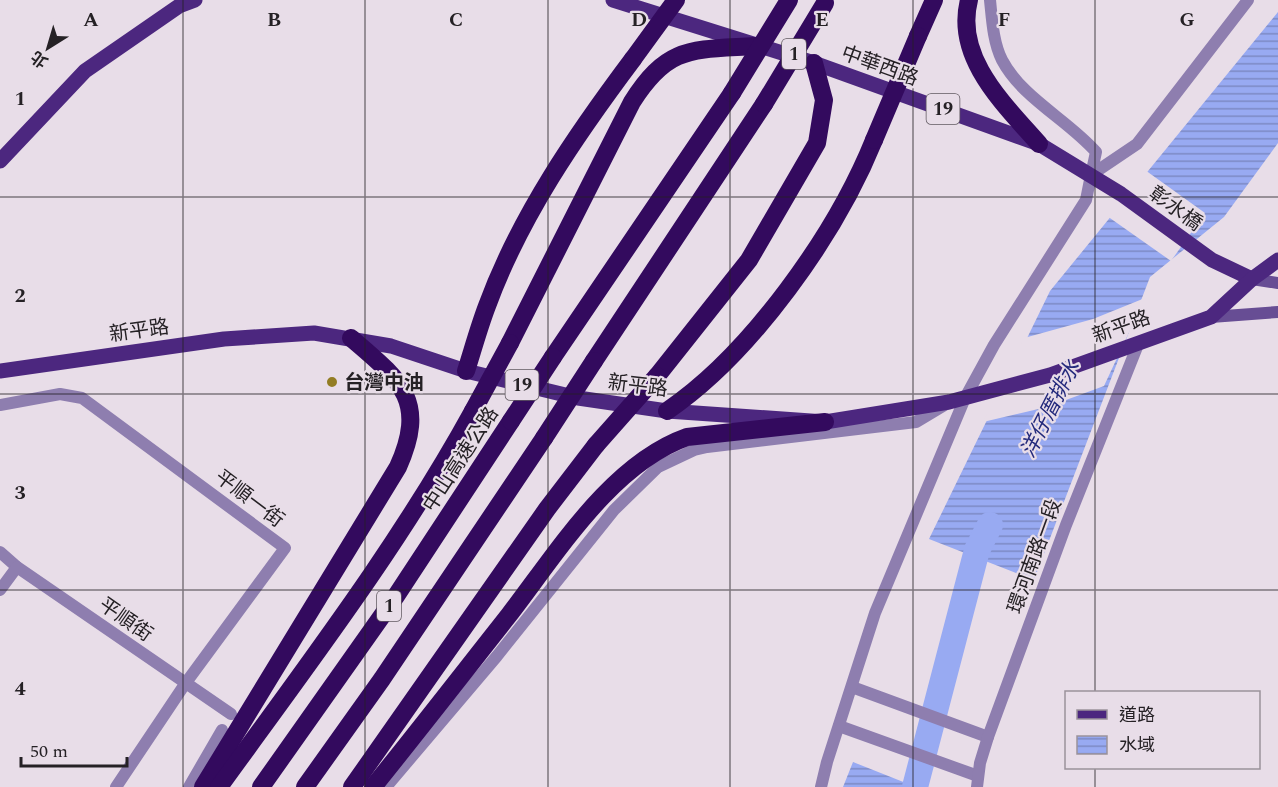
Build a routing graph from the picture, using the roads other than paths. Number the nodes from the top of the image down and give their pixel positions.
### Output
1 (195, 0) edge
2 (613, 0) edge
3 (676, 0) edge
4 (789, 0) edge
5 (934, 0) edge
6 (969, 0) edge
7 (990, 0) edge
8 (1248, 0) edge
9 (826, 2) edge
10 (755, 46) junction
11 (814, 63) junction
12 (1039, 144) junction
13 (0, 161) edge
14 (1091, 175) junction
15 (1121, 194) joint
16 (1278, 260) edge
17 (1278, 273) edge
18 (1252, 279) junction
19 (1278, 283) edge
20 (1278, 312) edge
21 (1211, 316) junction
22 (351, 338) junction
23 (1139, 342) junction
24 (0, 371) edge
25 (466, 371) junction
26 (965, 398) junction
27 (950, 402) junction
28 (0, 405) edge
29 (667, 411) junction
30 (825, 422) junction
31 (0, 552) edge
32 (17, 567) junction
33 (0, 590) edge
34 (185, 684) junction
35 (852, 687) junction
36 (231, 714) dead end
37 (839, 726) junction
38 (222, 730) dead end
39 (988, 737) junction
40 (978, 781) edge
41 (116, 787) edge
42 (189, 787) edge
43 (203, 787) edge
44 (219, 787) edge
45 (261, 787) edge
46 (305, 787) edge
47 (352, 787) edge
48 (374, 787) edge
49 (386, 787) edge
50 (821, 787) edge

1 - 13 main road
2 - 10 main road, 中華西路 / 19
3 - 25 highway, bridge
4 - 45 highway, 中山高速公路 / 1, bridge
5 - 29 highway, bridge
6 - 12 highway
7 - 14 street
8 - 14 street
9 - 46 highway, 1, bridge
10 - 11 main road, 中華西路 / 19
10 - 44 highway, bridge
11 - 12 main road, 中華西路 / 19
11 - 47 highway, bridge
12 - 14 main road, 中華西路 / 19
14 - 15 main road, 中華西路 / 19
14 - 26 street
15 - 18 main road, 彰水橋 / 19
16 - 18 main road, 19
17 - 18 main road, 19
18 - 19 main road
18 - 21 main road, 新平路 / 19
20 - 21 main road
21 - 23 main road, 新平路 / 19
22 - 24 main road, 新平路 / 19
22 - 25 main road, 新平路 / 19
22 - 43 highway
23 - 26 main road, 新平路 / 19
23 - 39 street, 環河南路一段
25 - 29 main road, 新平路 / 19
26 - 27 main road, 新平路 / 19
26 - 35 street
27 - 30 main road, 新平路 / 19
27 - 49 street
28 - 34 street, 平順一街
29 - 30 main road, 新平路 / 19
30 - 48 highway
31 - 32 street, 平順街
32 - 33 street
32 - 34 street, 平順街
34 - 36 street, 平順街
34 - 41 street, 平順一街
35 - 37 street
35 - 39 street
37 - 40 street
37 - 50 street
38 - 42 street
39 - 40 street, 環河南路一段

